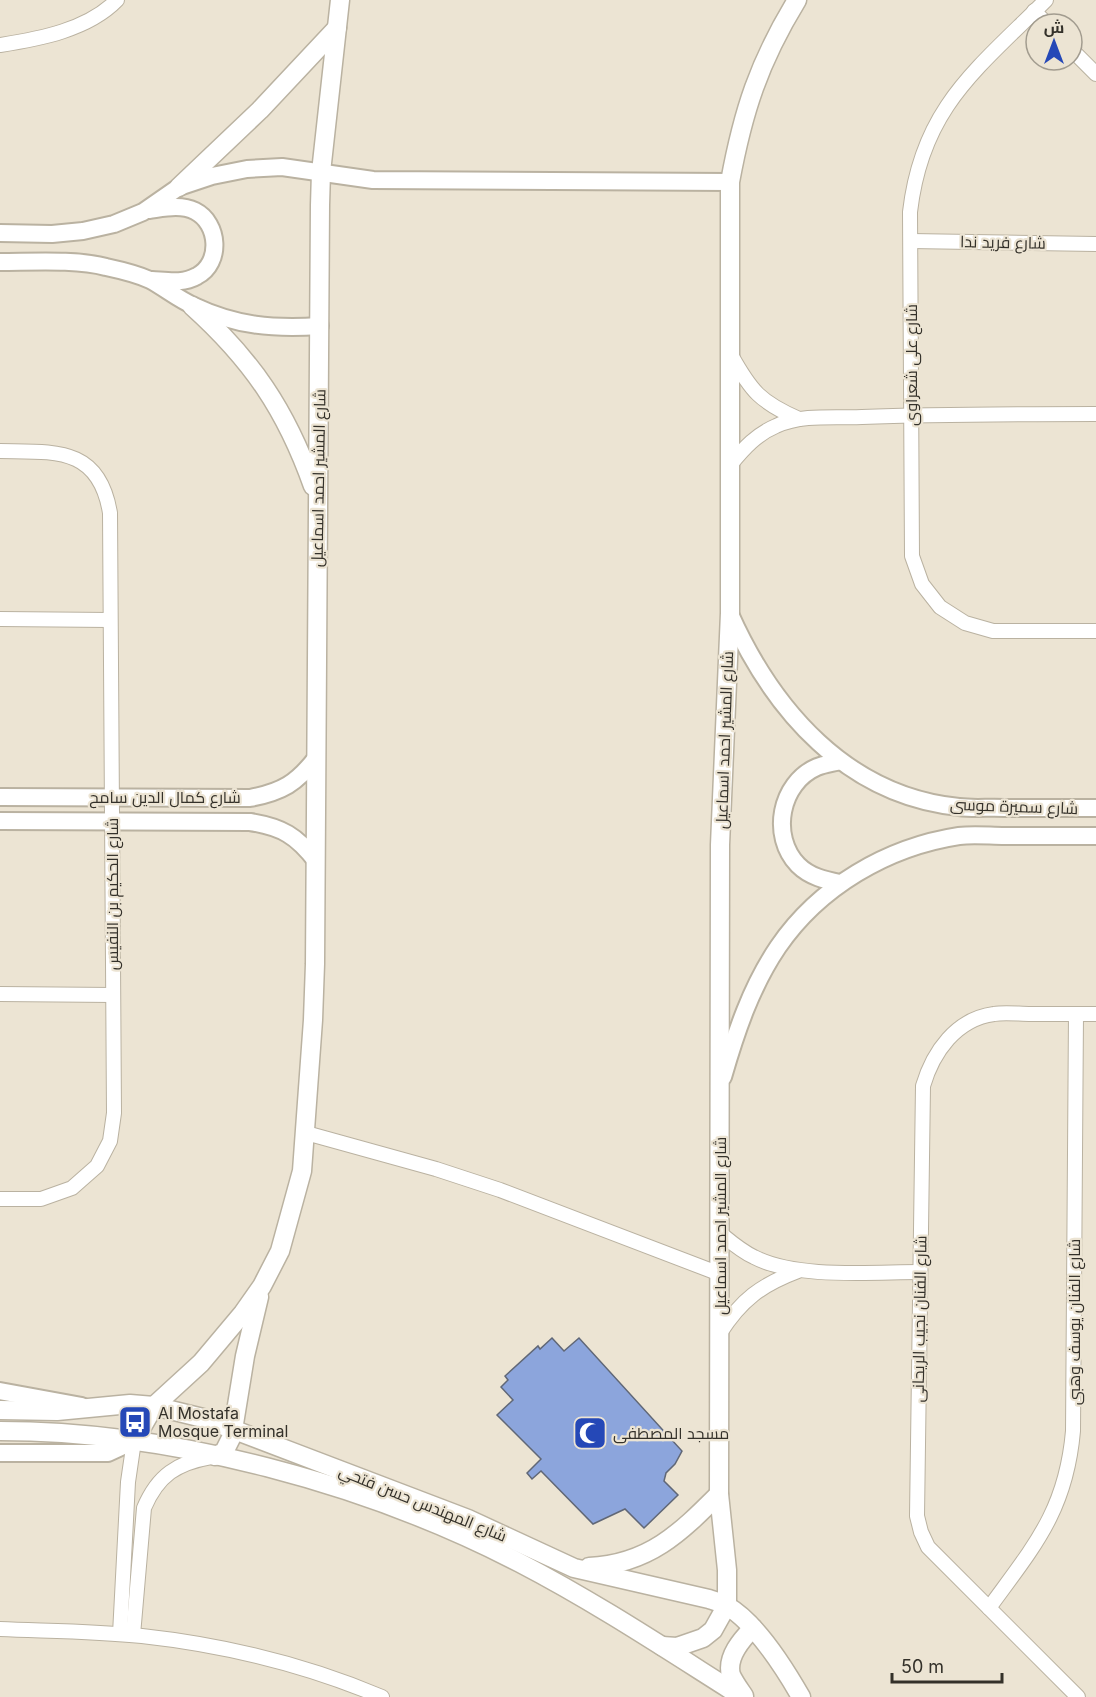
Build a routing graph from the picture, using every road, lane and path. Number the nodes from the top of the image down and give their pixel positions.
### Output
1 (117, 0) edge
2 (340, 0) edge
3 (797, 0) edge
4 (1046, 0) edge
5 (1034, 11) joint
6 (337, 28) junction
7 (0, 45) edge
8 (1084, 62) edge
9 (1096, 74) edge
10 (321, 172) junction
11 (730, 182) junction
12 (179, 187) junction
13 (143, 212) junction
14 (0, 233) edge
15 (911, 241) junction
16 (1096, 244) edge
17 (0, 262) edge
18 (148, 279) junction
19 (192, 306) junction
20 (320, 326) junction
21 (729, 352) junction
22 (1096, 414) edge
23 (911, 415) junction
24 (799, 419) junction
25 (0, 451) edge
26 (731, 464) junction
27 (316, 496) junction
28 (729, 613) junction
29 (0, 619) edge
30 (110, 620) junction
31 (1096, 631) edge
32 (316, 758) junction
33 (840, 761) junction
34 (0, 797) edge
35 (112, 797) junction
36 (1096, 808) edge
37 (0, 821) edge
38 (112, 821) junction
39 (1096, 836) edge
40 (316, 861) junction
41 (840, 883) junction
42 (0, 994) edge
43 (113, 995) junction
44 (1076, 1014) junction
45 (1096, 1014) edge
46 (720, 1086) junction
47 (306, 1133) junction
48 (0, 1198) edge
49 (720, 1233) junction
50 (798, 1271) junction
51 (920, 1272) junction
52 (720, 1274) junction
53 (262, 1286) junction
54 (720, 1333) junction
55 (0, 1391) edge
56 (154, 1406) junction
57 (95, 1408) junction
58 (0, 1410) edge
59 (232, 1428) junction
60 (0, 1431) edge
61 (88, 1434) junction
62 (134, 1441) junction
63 (287, 1449) junction
64 (0, 1454) edge
65 (215, 1456) junction
66 (276, 1471) junction
67 (719, 1494) junction
68 (574, 1568) junction
69 (727, 1605) junction
70 (989, 1608) junction
71 (753, 1628) junction
72 (0, 1629) edge
73 (127, 1634) junction
74 (662, 1646) junction
75 (789, 1675) junction
76 (382, 1697) edge
77 (743, 1697) edge
78 (801, 1697) edge
79 (808, 1697) edge
80 (1078, 1697) edge

1 - 7 street
2 - 6 main road, شارع المشير احمد اسماعيل
3 - 11 main road, شارع المشير احمد اسماعيل
4 - 5 street, شارع على شعراوى
5 - 15 street, شارع على شعراوى
6 - 10 main road, شارع المشير احمد اسماعيل
6 - 12 main road
8 - 9 street
10 - 11 street
10 - 12 street
10 - 20 main road, شارع المشير احمد اسماعيل
11 - 21 main road, شارع المشير احمد اسماعيل
12 - 13 street
13 - 14 street
13 - 18 street
15 - 16 street, شارع فريد ندا
15 - 23 street, شارع على شعراوى
17 - 18 street
18 - 19 street
19 - 20 street
19 - 27 main road
20 - 27 main road, شارع المشير احمد اسماعيل
21 - 24 street
21 - 26 main road, شارع المشير احمد اسماعيل
22 - 23 street
23 - 24 street
23 - 31 street, شارع على شعراوى
24 - 26 street
25 - 30 street, شارع الحكيم بن النفيس
26 - 28 main road, شارع المشير احمد اسماعيل
27 - 32 main road, شارع المشير احمد اسماعيل
28 - 33 street, شارع سميرة موسى
28 - 46 main road, شارع المشير احمد اسماعيل
29 - 30 street
30 - 35 street, شارع الحكيم بن النفيس
32 - 35 street, شارع كمال الدين سامح
32 - 40 main road, شارع المشير احمد اسماعيل
33 - 36 street, شارع سميرة موسى
33 - 41 street
34 - 35 street, شارع كمال الدين سامح
35 - 38 street, شارع الحكيم بن النفيس
37 - 38 street, شارع كمال الدين سامح
38 - 40 street, شارع كمال الدين سامح
38 - 43 street, شارع الحكيم بن النفيس
39 - 41 street, شارع سميرة موسى
40 - 47 main road, شارع المشير احمد اسماعيل
41 - 46 street, شارع سميرة موسى
42 - 43 street
43 - 48 street, شارع الحكيم بن النفيس
44 - 45 street, شارع الفنان نجيب الريحانى
44 - 51 street, شارع الفنان نجيب الريحانى
44 - 70 street, شارع الفنان يوسف وهبى
46 - 49 main road, شارع المشير احمد اسماعيل
47 - 52 street
47 - 53 main road, شارع المشير احمد اسماعيل
49 - 50 street
49 - 52 main road, شارع المشير احمد اسماعيل
50 - 51 street
50 - 54 street
51 - 70 street, شارع الفنان نجيب الريحانى
52 - 54 main road, شارع المشير احمد اسماعيل
53 - 56 main road
53 - 59 main road
54 - 67 main road, شارع المشير احمد اسماعيل
55 - 57 street
56 - 57 main road, شارع المهندس حسن فتحي
56 - 59 main road, شارع المهندس حسن فتحي
56 - 62 main road
57 - 58 main road, شارع المهندس حسن فتحي
57 - 61 main road
59 - 63 main road, شارع المهندس حسن فتحي
59 - 65 main road
60 - 61 main road, شارع المهندس حسن فتحي
61 - 62 main road, شارع المهندس حسن فتحي
62 - 64 street
62 - 65 main road, شارع المهندس حسن فتحي
62 - 73 street
63 - 66 main road
63 - 68 main road, شارع المهندس حسن فتحي
65 - 66 main road, شارع المهندس حسن فتحي
65 - 73 street
66 - 74 main road, شارع المهندس حسن فتحي
67 - 68 main road
67 - 69 main road, شارع المشير احمد اسماعيل
68 - 69 main road, شارع المهندس حسن فتحي
69 - 71 main road, شارع المهندس حسن فتحي
69 - 74 main road
70 - 80 street, شارع الفنان نجيب الريحانى
71 - 75 main road, شارع المهندس حسن فتحي
71 - 77 main road
72 - 73 street
73 - 76 street
74 - 77 main road, شارع المهندس حسن فتحي
75 - 78 main road, شارع المهندس حسن فتحي
75 - 79 street

